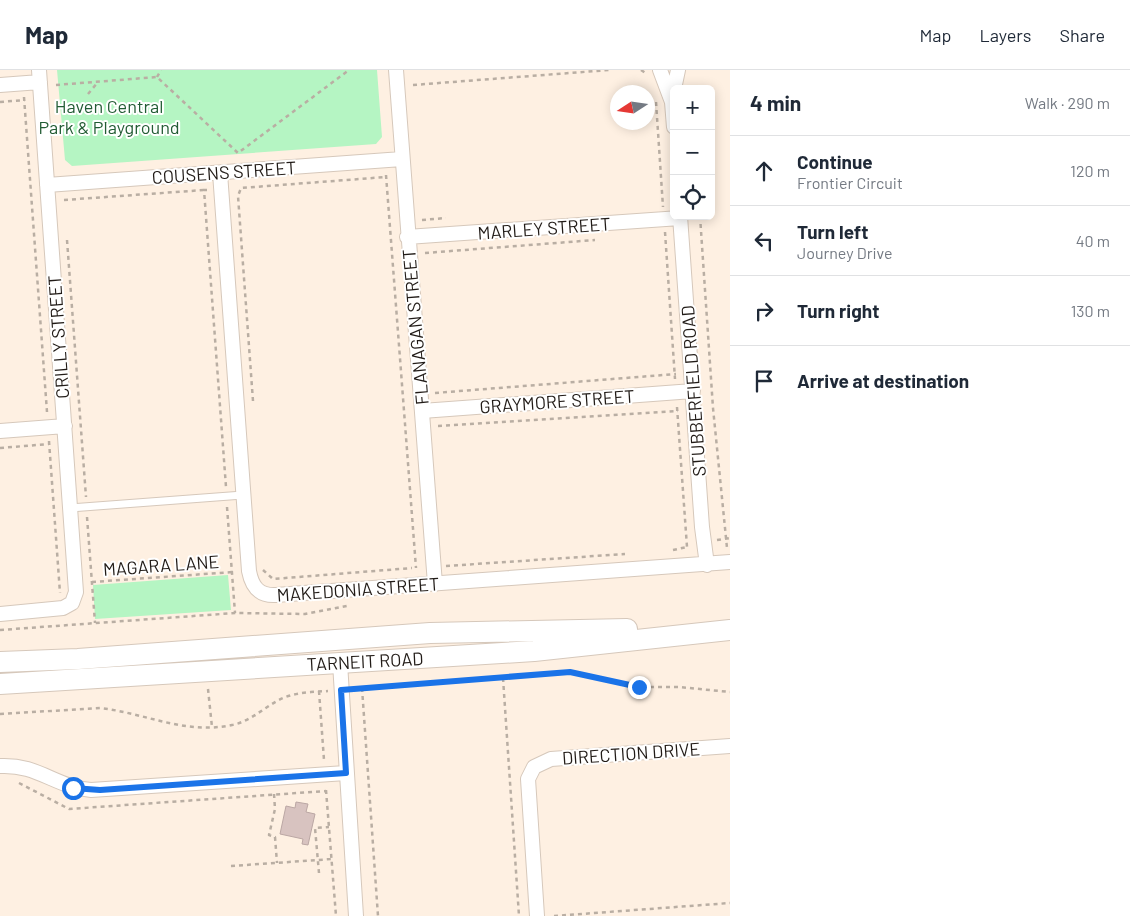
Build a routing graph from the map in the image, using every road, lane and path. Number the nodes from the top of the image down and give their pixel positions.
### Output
1 (161, 70) edge
2 (349, 70) edge
3 (396, 70) edge
4 (609, 70) edge
5 (660, 70) edge
6 (664, 70) edge
7 (671, 70) edge
8 (678, 70) edge
9 (39, 76) edge
10 (157, 78) junction
11 (98, 82) junction
12 (23, 83) junction
13 (413, 84) dead end
14 (0, 85) edge
15 (56, 85) dead end
16 (675, 85) edge
17 (670, 88) edge
18 (88, 94) dead end
19 (655, 96) dead end
20 (24, 100) junction
21 (0, 102) edge
22 (402, 159) junction
23 (386, 160) junction
24 (220, 172) junction
25 (386, 177) junction
26 (64, 184) junction
27 (47, 185) junction
28 (204, 190) dead end
29 (670, 218) edge
30 (664, 219) junction
31 (680, 220) edge
32 (700, 220) edge
33 (682, 234) junction
34 (665, 235) junction
35 (408, 237) junction
36 (67, 239) dead end
37 (598, 240) dead end
38 (425, 253) dead end
39 (710, 372) junction
40 (692, 373) junction
41 (675, 374) junction
42 (676, 392) junction
43 (692, 392) junction
44 (435, 393) dead end
45 (253, 403) dead end
46 (713, 408) junction
47 (694, 410) junction
48 (422, 411) junction
49 (677, 411) junction
50 (65, 426) junction
51 (438, 426) dead end
52 (48, 428) junction
53 (0, 431) edge
54 (49, 444) junction
55 (0, 448) edge
56 (243, 495) junction
57 (86, 506) junction
58 (70, 508) junction
59 (724, 539) dead end
60 (687, 547) dead end
61 (264, 560) dead end
62 (730, 562) edge
63 (707, 565) junction
64 (412, 568) dead end
65 (416, 568) dead end
66 (264, 570) junction
67 (249, 571) junction
68 (92, 582) junction
69 (435, 584) junction
70 (60, 594) dead end
71 (0, 614) edge
72 (94, 623) dead end
73 (42, 627) dead end
74 (0, 630) edge
75 (722, 631) edge
76 (367, 638) junction
77 (150, 654) junction
78 (0, 662) edge
79 (340, 662) junction
80 (503, 678) junction
81 (0, 684) edge
82 (214, 685) dead end
83 (362, 688) junction
84 (341, 690) junction
85 (320, 691) junction
86 (730, 692) edge
87 (0, 714) edge
88 (212, 727) junction
89 (730, 746) edge
90 (0, 766) edge
91 (346, 773) junction
92 (326, 774) junction
93 (274, 794) dead end
94 (329, 827) junction
95 (332, 858) junction
96 (318, 860) junction
97 (277, 863) junction
98 (231, 866) dead end
99 (319, 874) dead end
100 (730, 903) edge
101 (336, 916) edge
102 (356, 916) edge
103 (378, 916) edge
104 (519, 916) edge
105 (536, 916) edge
106 (554, 916) edge

1 - 10 path
2 - 10 path
3 - 22 street, FLANAGAN STREET
4 - 13 path
5 - 17 street
6 - 7 street
8 - 16 street
9 - 12 street
9 - 27 street, CRILLY STREET
10 - 11 path
11 - 15 path
11 - 18 path
12 - 14 street
12 - 20 path
19 - 30 path
20 - 21 path
20 - 52 path
22 - 23 street, COUSENS STREET
22 - 35 street, FLANAGAN STREET
23 - 24 street, COUSENS STREET
23 - 25 path
24 - 26 street, COUSENS STREET
24 - 56 street, MAKEDONIA STREET
25 - 45 path
25 - 65 path
26 - 27 street, COUSENS STREET
26 - 28 path
27 - 50 street, CRILLY STREET
29 - 30 street, MARLEY STREET
30 - 34 path
30 - 35 street, MARLEY STREET
31 - 33 street, STUBBERFIELD ROAD
32 - 39 path
33 - 34 path
33 - 40 street, STUBBERFIELD ROAD
34 - 41 path
35 - 48 street, FLANAGAN STREET
36 - 57 path
37 - 38 path
39 - 40 path
39 - 46 path
40 - 41 path
40 - 43 street, STUBBERFIELD ROAD
41 - 42 path
41 - 44 path
42 - 43 street, GRAYMORE STREET
42 - 48 street, GRAYMORE STREET
42 - 49 path
43 - 47 street, STUBBERFIELD ROAD
46 - 47 path
46 - 59 path
47 - 49 path
47 - 63 street, STUBBERFIELD ROAD
48 - 69 street, FLANAGAN STREET
49 - 51 path
49 - 60 path
50 - 52 street
50 - 58 street, CRILLY STREET
52 - 53 street
52 - 54 path
54 - 55 path
54 - 70 path
56 - 57 lane
56 - 67 street, MAKEDONIA STREET
57 - 58 lane
57 - 68 path
58 - 71 street, CRILLY STREET
61 - 66 path
62 - 63 street, MAKEDONIA STREET
63 - 69 street, MAKEDONIA STREET
64 - 66 path
66 - 67 path, MAGARA LANE
67 - 68 path, MAGARA LANE
67 - 69 street, MAKEDONIA STREET
68 - 72 path
73 - 74 path
75 - 76 street
75 - 79 street, TARNEIT ROAD
76 - 77 street
76 - 79 street
77 - 78 street
77 - 79 street
79 - 81 street, TARNEIT ROAD
79 - 84 street
80 - 83 path
80 - 86 path
80 - 104 path
82 - 88 path
83 - 84 path
83 - 103 path
84 - 85 path
84 - 91 street
85 - 88 path
85 - 92 path
87 - 88 path
89 - 105 street, DIRECTION DRIVE
90 - 92 street
91 - 92 street
91 - 102 street
92 - 94 path
93 - 97 path
94 - 95 path
94 - 96 path
95 - 96 path
95 - 101 path
96 - 97 path
96 - 99 path
97 - 98 path
100 - 106 path

